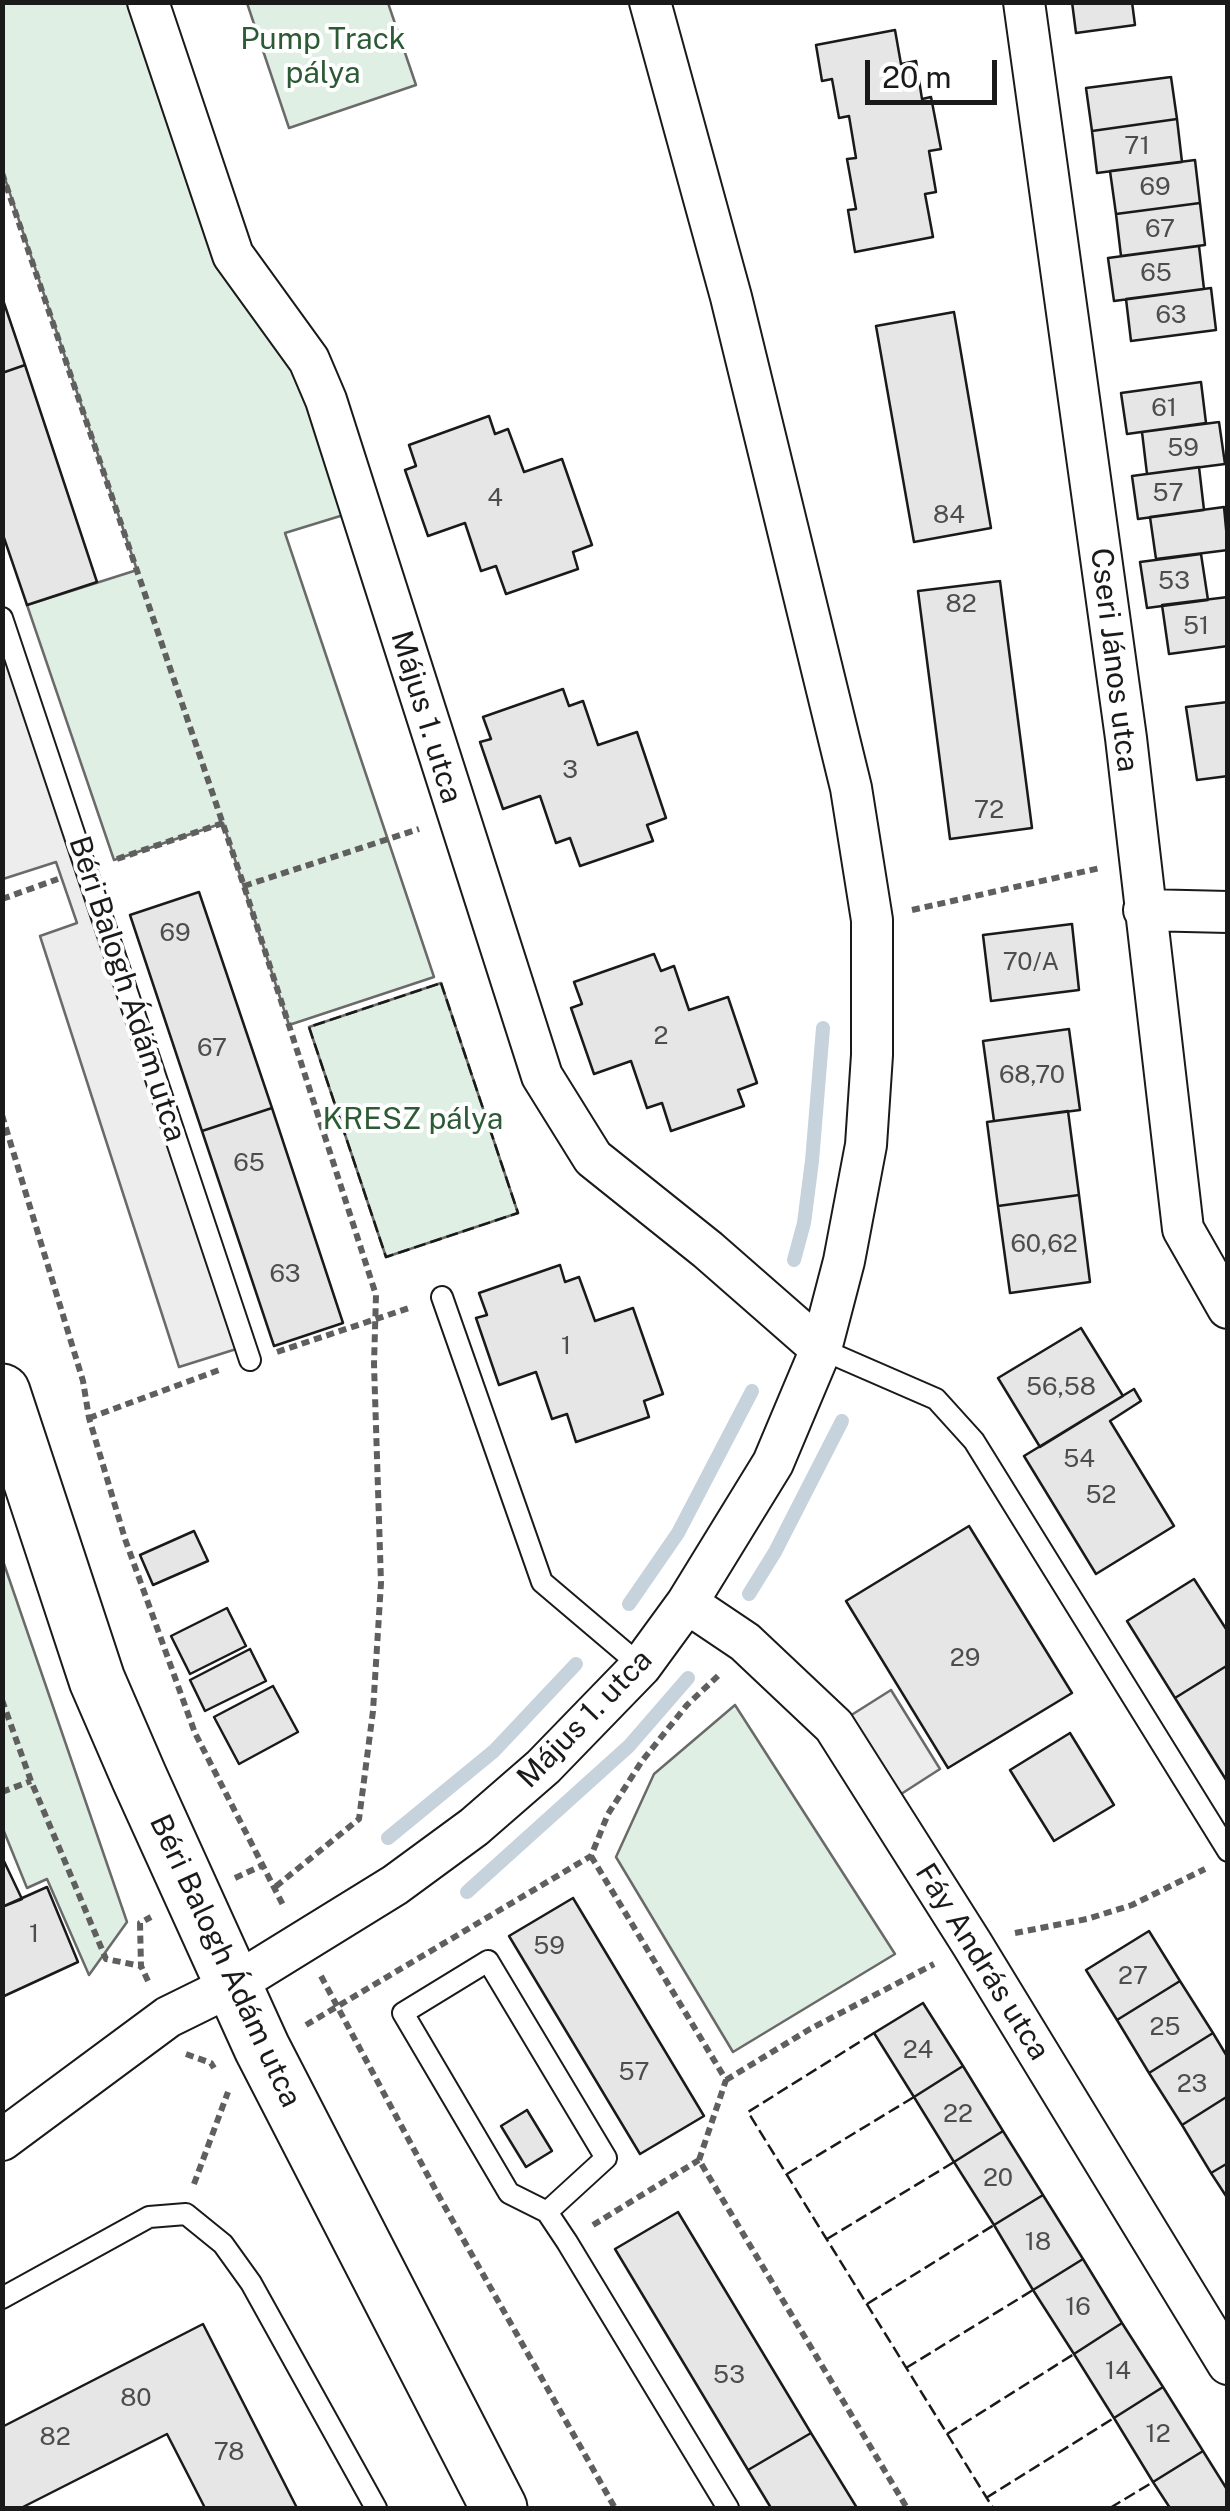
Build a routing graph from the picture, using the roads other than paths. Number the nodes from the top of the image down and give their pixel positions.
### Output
1 (148, 2) edge
2 (650, 2) edge
3 (1024, 2) edge
4 (2, 618) edge
5 (1144, 910) junction
6 (1228, 912) edge
7 (442, 1297) road end
8 (1228, 1308) edge
9 (821, 1350) junction
10 (250, 1360) dead end
11 (2, 1392) edge
12 (688, 1603) junction
13 (641, 1666) junction
14 (1221, 1857) edge
15 (233, 1984) junction
16 (2, 2140) edge
17 (547, 2212) junction
18 (2, 2298) edge
19 (1228, 2364) edge
20 (376, 2508) edge
21 (499, 2508) edge
22 (728, 2508) edge

1 - 9 street, Május 1. utca
2 - 9 street, Május 1. utca
3 - 5 street, Cseri János utca
4 - 10 lane, Béri Balogh Ádám utca
5 - 6 street
5 - 8 street, Cseri János utca
7 - 13 lane
9 - 12 street, Május 1. utca
9 - 14 lane
11 - 15 street, Béri Balogh Ádám utca
12 - 13 street, Május 1. utca
12 - 19 street, Fáy András utca
13 - 15 street, Május 1. utca
15 - 16 street, Május 1. utca
15 - 21 street, Béri Balogh Ádám utca
17 - 17 lane
17 - 22 lane
18 - 20 lane

